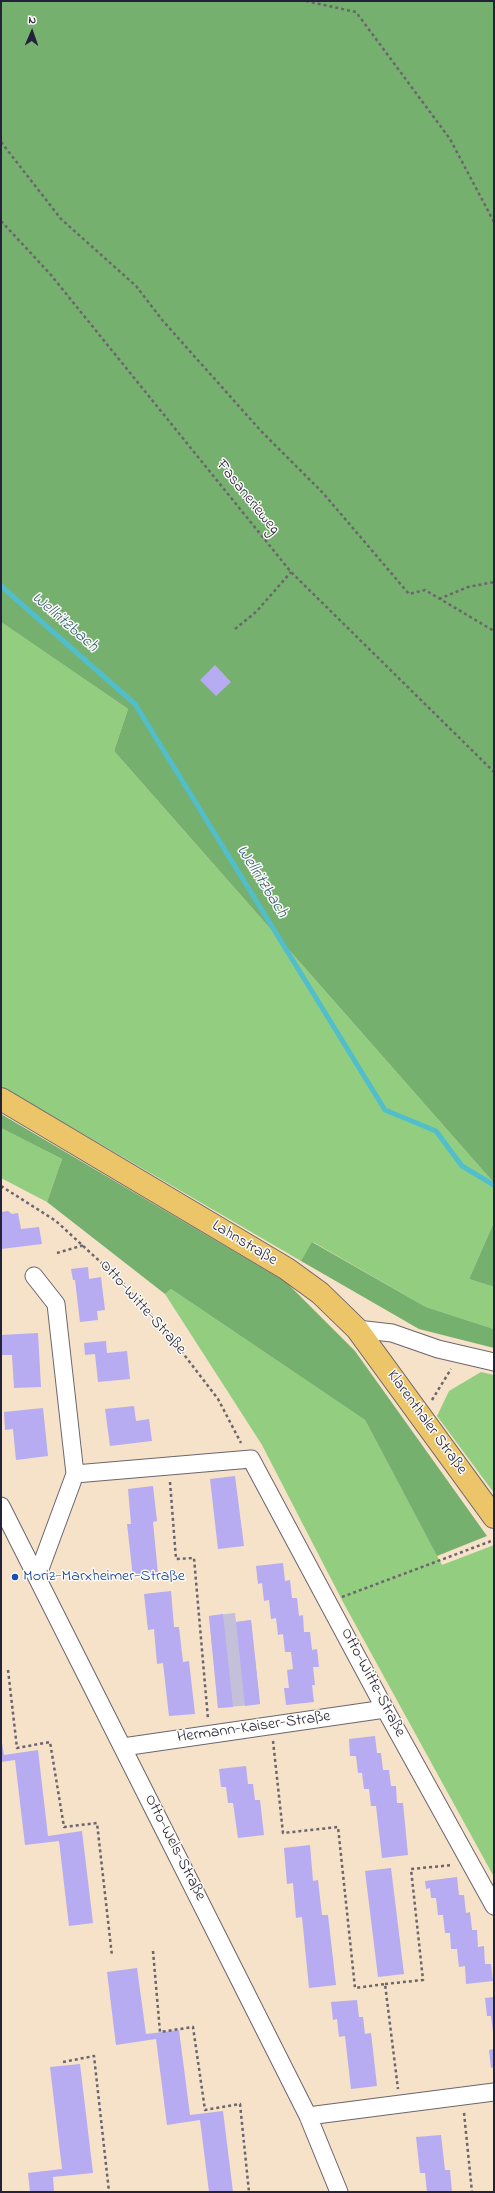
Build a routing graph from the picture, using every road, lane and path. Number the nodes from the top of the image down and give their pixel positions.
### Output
1 (306, 1) edge
2 (1, 142) edge
3 (1, 220) edge
4 (494, 222) edge
5 (291, 572) junction
6 (494, 582) edge
7 (439, 599) junction
8 (236, 629) dead end
9 (494, 631) edge
10 (494, 772) edge
11 (1, 1099) edge
12 (1, 1186) edge
13 (84, 1244) junction
14 (57, 1253) dead end
15 (34, 1276) dead end
16 (357, 1329) junction
17 (460, 1355) junction
18 (494, 1362) edge
19 (429, 1404) dead end
20 (251, 1459) junction
21 (169, 1466) junction
22 (75, 1474) junction
23 (1, 1506) edge
24 (494, 1517) edge
25 (494, 1540) edge
26 (37, 1577) junction
27 (329, 1602) junction
28 (8, 1670) dead end
29 (385, 1708) junction
30 (271, 1725) junction
31 (209, 1734) junction
32 (123, 1747) junction
33 (470, 1863) junction
34 (494, 1906) edge
35 (153, 1951) dead end
36 (112, 1956) dead end
37 (385, 1984) junction
38 (63, 2062) dead end
39 (494, 2092) edge
40 (462, 2096) junction
41 (400, 2104) junction
42 (308, 2116) junction
43 (109, 2192) edge
44 (249, 2192) edge
45 (339, 2192) edge
46 (472, 2192) edge

1 - 4 path
2 - 7 path
3 - 5 path, Fasanerieweg
5 - 8 path
5 - 10 path, Fasanerieweg
6 - 7 path
7 - 9 path
11 - 16 main road, Lahnstraße
12 - 13 path, Otto-Witte-Straße
13 - 14 path
13 - 20 path, Otto-Witte-Straße
15 - 22 street
16 - 17 street
16 - 24 main road, Klarenthaler Straße
17 - 18 street
17 - 19 path
20 - 21 street
20 - 27 street, Otto-Witte-Straße
21 - 22 street
21 - 31 path
22 - 26 street
23 - 26 street, Otto-Wels-Straße
25 - 27 path
26 - 32 street, Otto-Wels-Straße
27 - 29 street, Otto-Witte-Straße
28 - 36 path
29 - 30 street, Hermann-Kaiser-Straße
29 - 33 street, Otto-Witte-Straße
30 - 31 street, Hermann-Kaiser-Straße
30 - 37 path
31 - 32 street, Hermann-Kaiser-Straße
32 - 42 street, Otto-Wels-Straße
33 - 34 street, Otto-Witte-Straße
33 - 37 path
35 - 44 path
37 - 41 path
38 - 43 path
39 - 40 street
40 - 41 street
40 - 46 path
41 - 42 street
42 - 45 street, Otto-Wels-Straße

